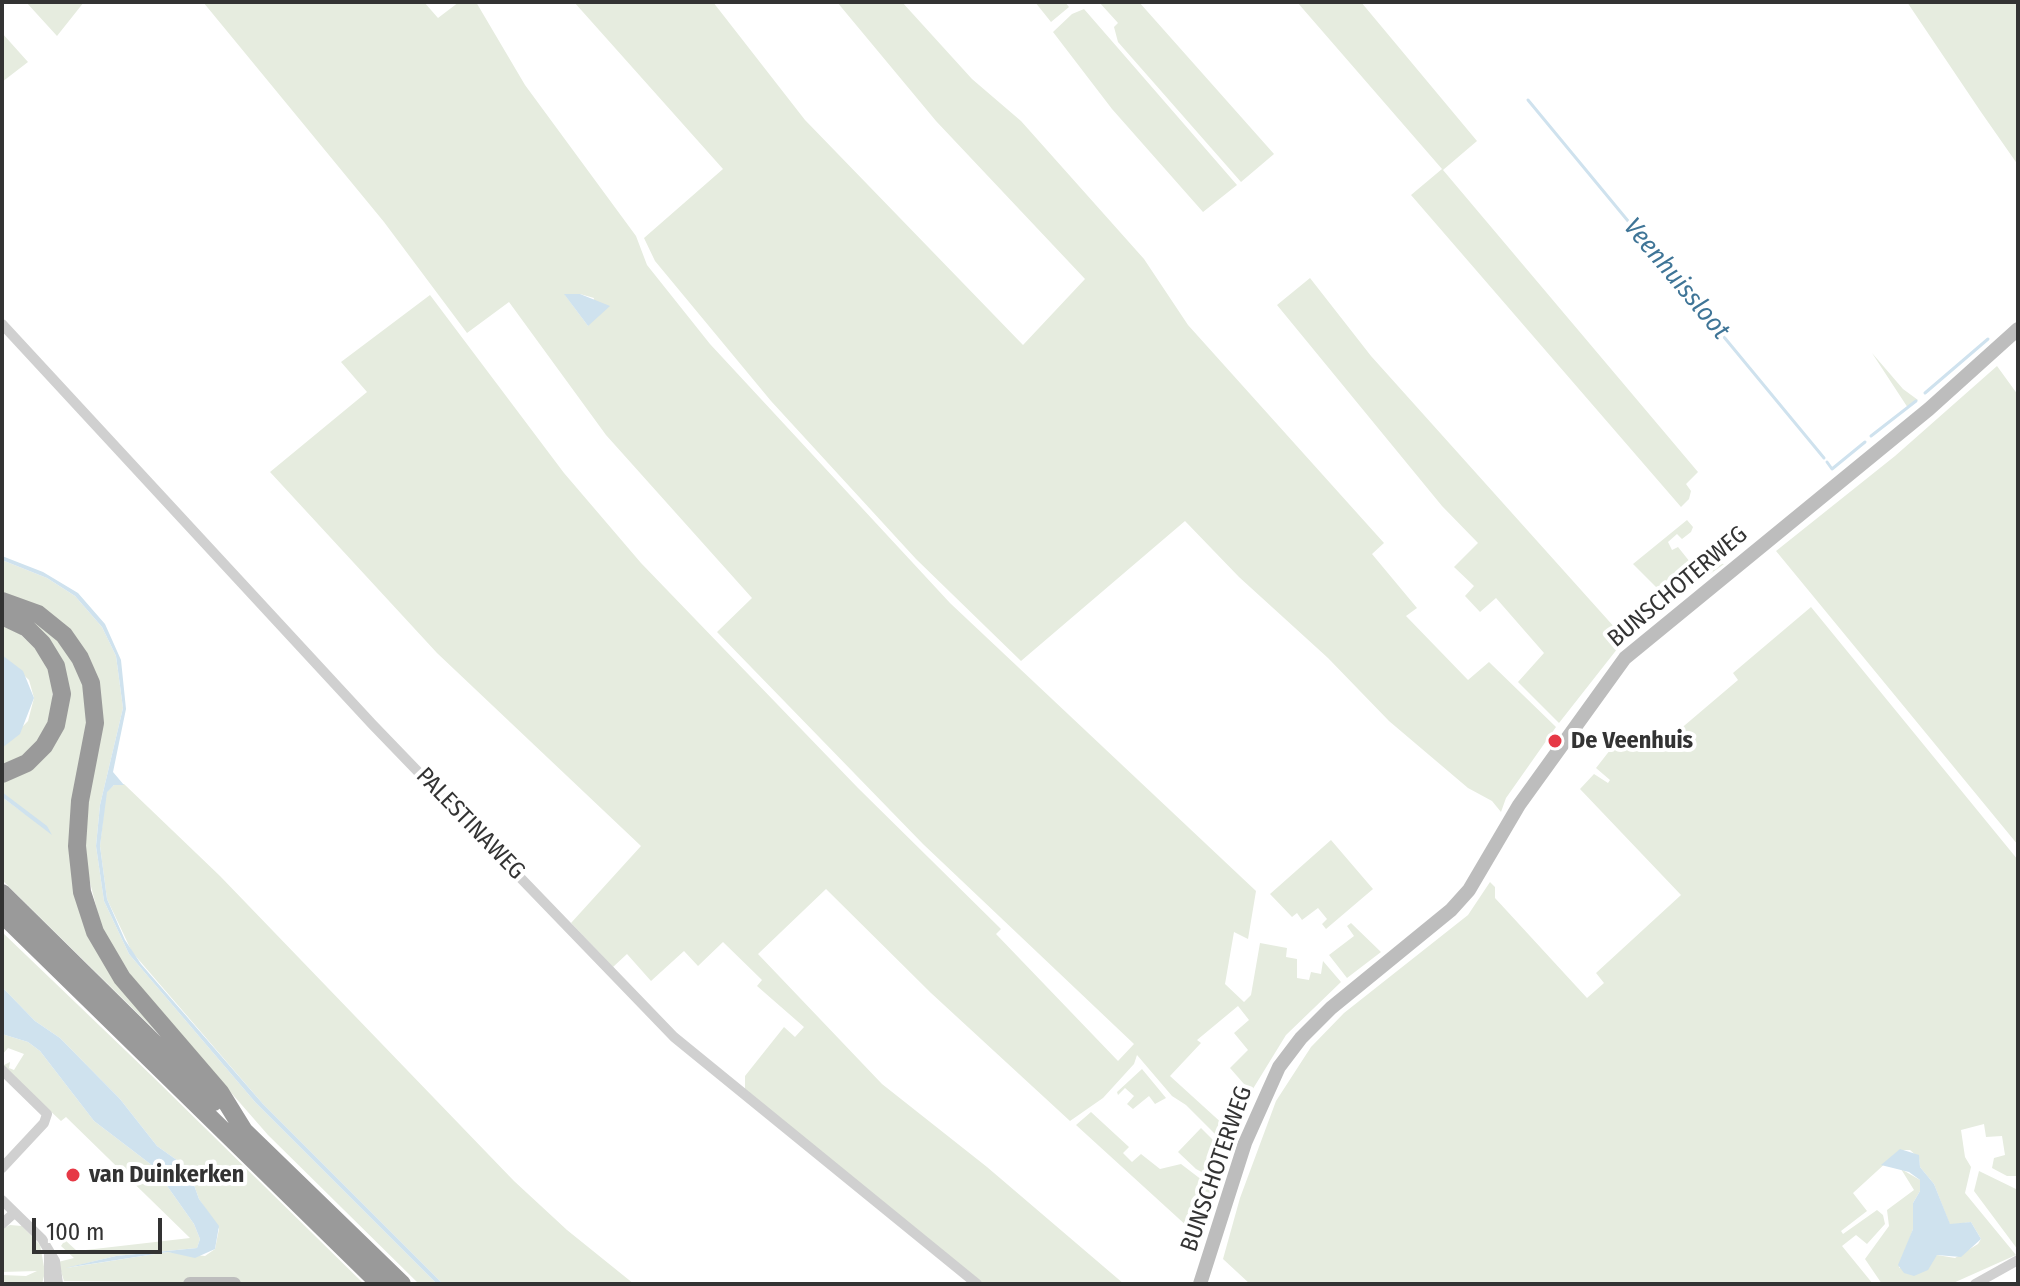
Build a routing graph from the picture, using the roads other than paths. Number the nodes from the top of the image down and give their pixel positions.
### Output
1 (2, 324) edge
2 (2018, 329) edge
3 (2, 601) edge
4 (2, 616) edge
5 (2, 774) edge
6 (2, 893) edge
7 (2, 914) edge
8 (2, 1070) edge
9 (246, 1134) junction
10 (2, 1168) edge
11 (2, 1200) edge
12 (14, 1213) junction
13 (2, 1224) edge
14 (49, 1252) junction
15 (2018, 1260) edge
16 (49, 1284) edge
17 (58, 1284) edge
18 (190, 1284) edge
19 (234, 1284) edge
20 (380, 1284) edge
21 (402, 1284) edge
22 (977, 1284) edge
23 (1200, 1284) edge
24 (1975, 1284) edge

1 - 22 street, PALESTINAWEG
2 - 23 main road, BUNSCHOTERWEG
3 - 9 highway
4 - 5 highway
6 - 9 highway
7 - 20 highway
8 - 10 street
9 - 21 highway
11 - 12 street
12 - 13 street
12 - 14 street
14 - 16 street
14 - 17 street
15 - 24 street
18 - 19 main road

